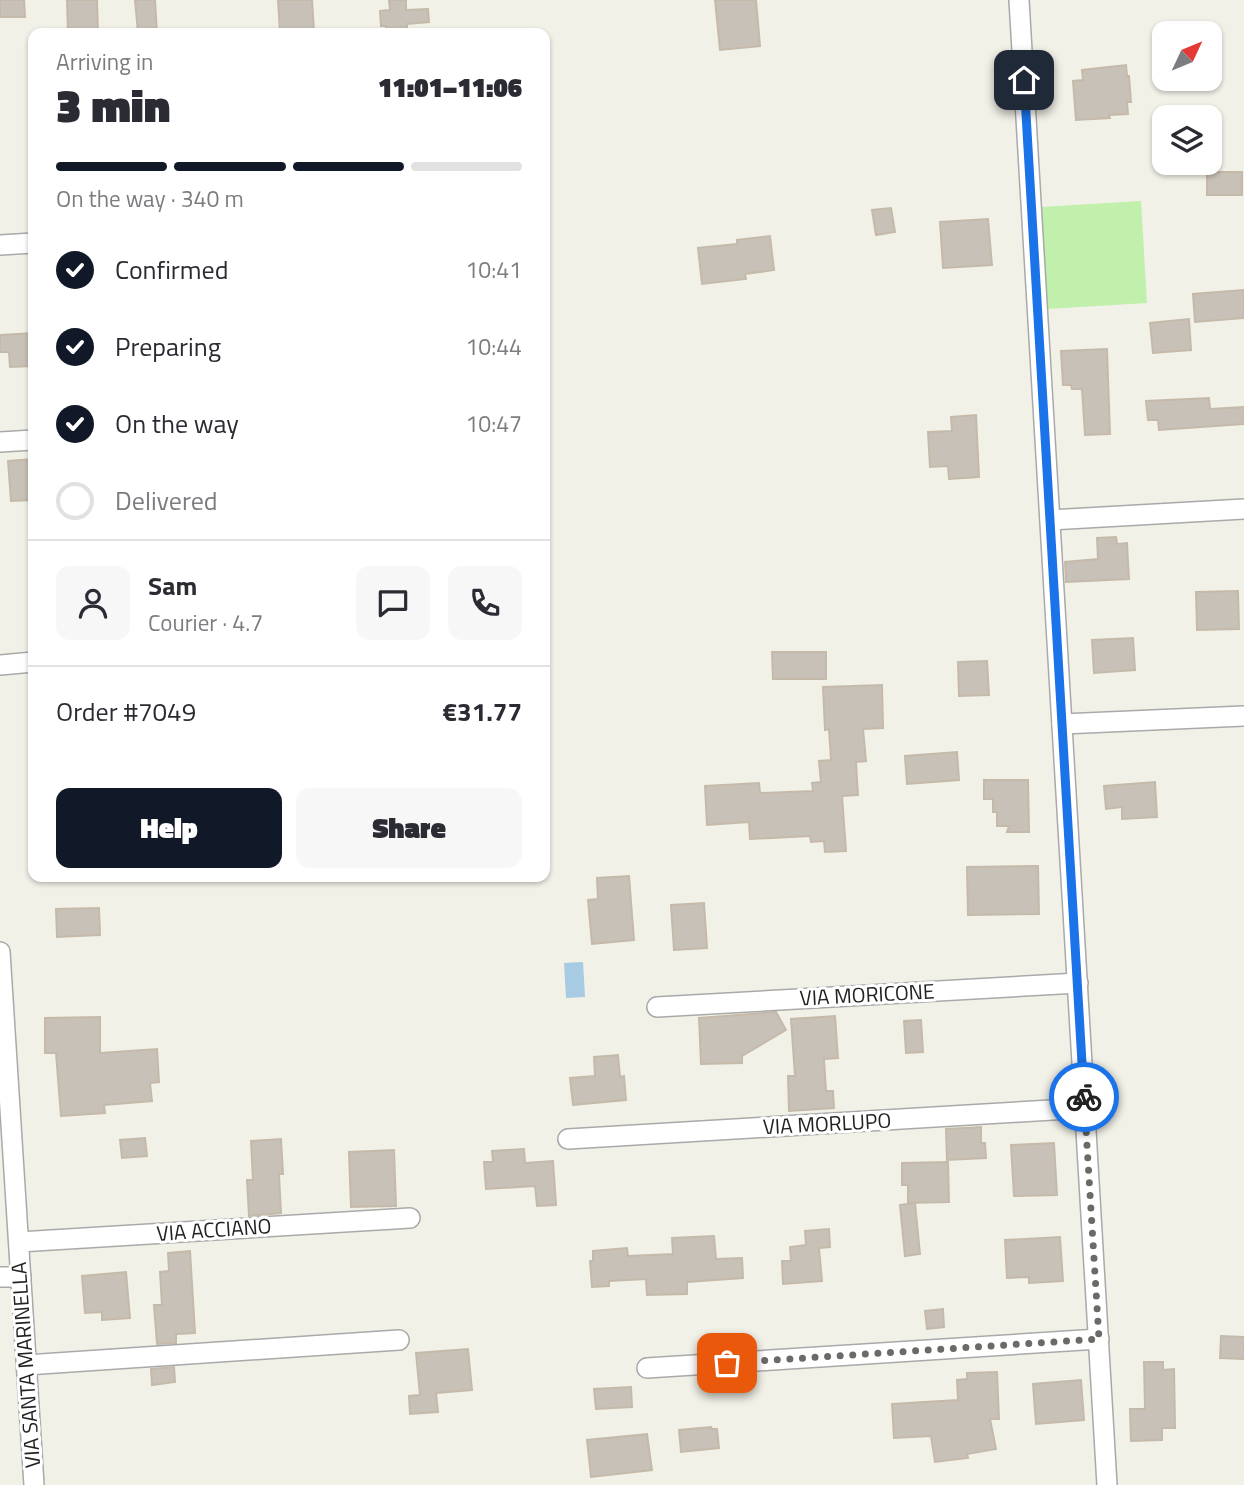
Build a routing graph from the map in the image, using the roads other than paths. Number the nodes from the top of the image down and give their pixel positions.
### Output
1 (1019, 0) edge
2 (28, 243) edge
3 (0, 245) edge
4 (28, 440) edge
5 (0, 442) edge
6 (1244, 509) edge
7 (1050, 520) junction
8 (28, 662) edge
9 (0, 665) edge
10 (1244, 716) edge
11 (1062, 724) junction
12 (0, 952) edge
13 (1078, 983) junction
14 (657, 1007) dead end
15 (1085, 1108) junction
16 (568, 1139) dead end
17 (410, 1217) dead end
18 (19, 1242) junction
19 (0, 1277) edge
20 (21, 1277) junction
21 (1099, 1339) junction
22 (399, 1340) dead end
23 (26, 1365) junction
24 (647, 1368) dead end
25 (34, 1485) edge
26 (1107, 1485) edge

1 - 7 street
2 - 3 street
4 - 5 street
6 - 7 street
7 - 11 street
8 - 9 street
10 - 11 street
11 - 13 street
12 - 18 street, VIA SANTA MARINELLA
13 - 14 street, VIA MORICONE
13 - 15 street
15 - 16 street, VIA MORLUPO
15 - 21 street
17 - 18 street, VIA ACCIANO
18 - 20 street, VIA SANTA MARINELLA
19 - 20 street
20 - 23 street, VIA SANTA MARINELLA
21 - 24 street
21 - 26 street
22 - 23 street
23 - 25 street, VIA SANTA MARINELLA

